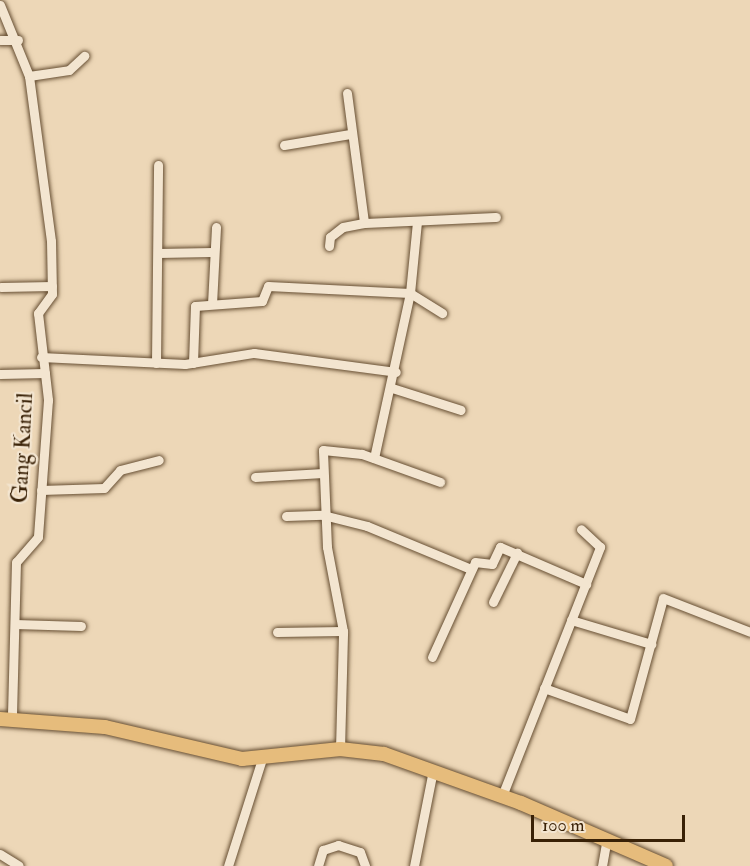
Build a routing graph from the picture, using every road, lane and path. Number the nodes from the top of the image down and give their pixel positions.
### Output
1 (0, 4) edge
2 (0, 40) edge
3 (18, 40) junction
4 (84, 56) dead end
5 (29, 76) junction
6 (347, 93) dead end
7 (350, 134) junction
8 (284, 145) dead end
9 (158, 165) dead end
10 (496, 217) dead end
11 (417, 220) junction
12 (364, 222) junction
13 (216, 227) dead end
14 (329, 246) dead end
15 (212, 252) junction
16 (158, 253) junction
17 (52, 286) junction
18 (1, 287) edge
19 (410, 293) junction
20 (212, 304) junction
21 (442, 313) dead end
22 (41, 357) junction
23 (156, 363) junction
24 (193, 363) junction
25 (396, 372) junction
26 (45, 373) junction
27 (0, 374) edge
28 (392, 388) junction
29 (462, 410) dead end
30 (374, 458) junction
31 (159, 460) dead end
32 (323, 473) junction
33 (255, 477) dead end
34 (440, 482) dead end
35 (40, 490) junction
36 (323, 515) junction
37 (286, 516) dead end
38 (581, 530) dead end
39 (517, 553) junction
40 (471, 569) junction
41 (586, 584) junction
42 (493, 602) dead end
43 (571, 620) junction
44 (15, 624) junction
45 (81, 626) dead end
46 (343, 631) junction
47 (277, 632) dead end
48 (750, 632) edge
49 (651, 645) junction
50 (432, 657) dead end
51 (544, 688) junction
52 (6, 719) edge
53 (340, 749) junction
54 (262, 759) junction
55 (433, 770) junction
56 (502, 796) junction
57 (606, 838) junction
58 (0, 855) edge
59 (19, 866) edge
60 (228, 866) edge
61 (318, 866) edge
62 (365, 866) edge
63 (414, 866) edge
64 (602, 866) edge
65 (666, 866) edge

1 - 3 street
2 - 3 street
3 - 5 street
4 - 5 street
5 - 17 street
6 - 7 street
7 - 8 street
7 - 12 street
9 - 16 street
10 - 11 street
11 - 12 street
11 - 19 street
12 - 14 street
13 - 15 street
15 - 16 street
15 - 20 street
16 - 23 street
17 - 18 street
17 - 22 street, Gang Kancil
19 - 20 street
19 - 21 street
19 - 25 street
20 - 24 street
22 - 23 street
22 - 26 street, Gang Kancil
23 - 24 street
24 - 25 street
25 - 28 street
26 - 27 street
26 - 35 street, Gang Kancil
28 - 29 street
28 - 30 street
30 - 32 street
30 - 34 street
31 - 35 street
32 - 33 street
32 - 36 street
35 - 44 street, Gang Kancil
36 - 37 street
36 - 40 street
36 - 46 street
38 - 41 street
39 - 40 street
39 - 41 street
39 - 42 street
40 - 50 street
41 - 43 street
43 - 49 street
43 - 51 street
44 - 45 street
44 - 52 street, Gang Kancil
46 - 47 street
46 - 53 street
48 - 49 street
49 - 51 street
51 - 56 street
52 - 54 main road
53 - 54 main road
53 - 55 main road
54 - 60 street
55 - 56 main road
55 - 63 street
56 - 57 main road
57 - 64 street
57 - 65 main road
58 - 59 street
61 - 62 street

